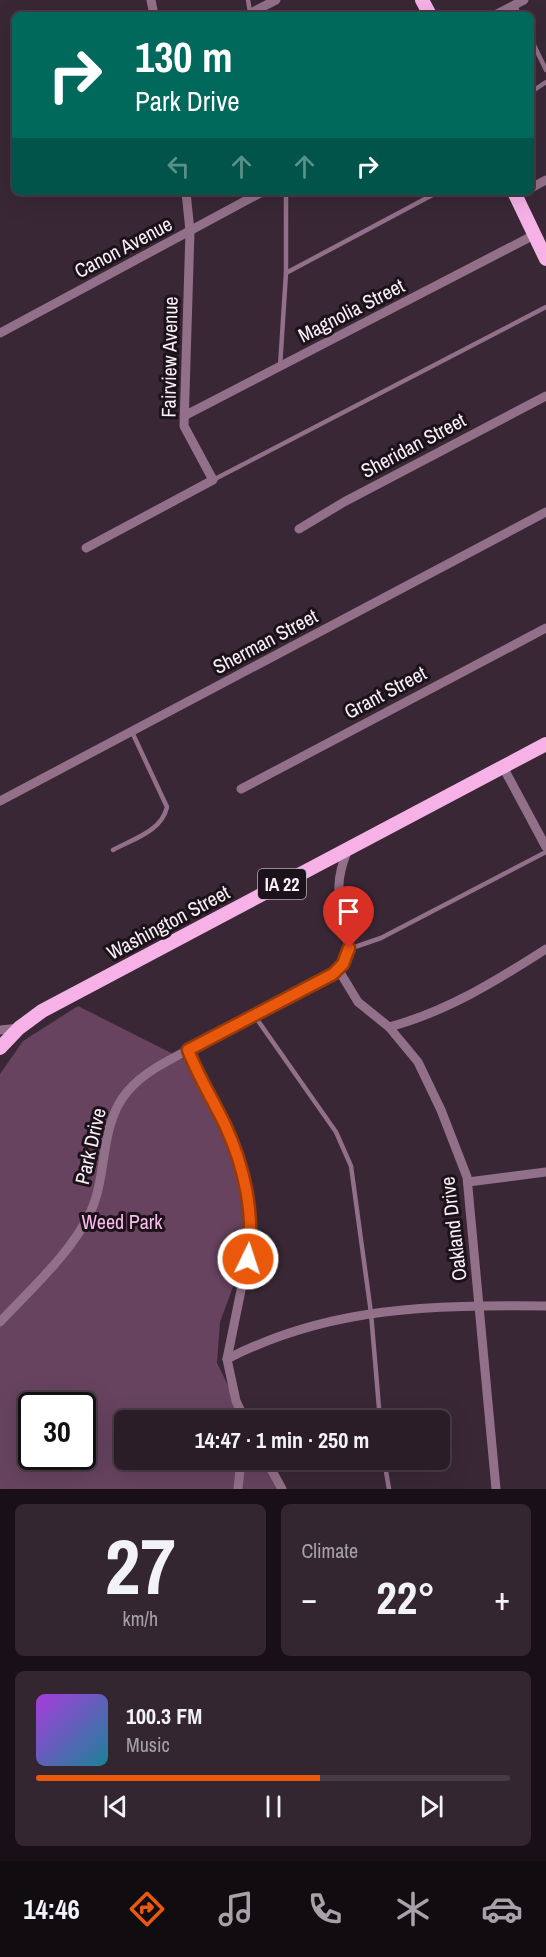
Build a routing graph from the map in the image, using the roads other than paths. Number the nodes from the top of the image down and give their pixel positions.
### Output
1 (276, 0) edge
2 (524, 0) edge
3 (514, 5) junction
4 (253, 12) edge
5 (501, 12) edge
6 (518, 12) edge
7 (534, 45) edge
8 (546, 70) edge
9 (186, 195) edge
10 (256, 195) edge
11 (286, 195) edge
12 (432, 195) edge
13 (518, 195) edge
14 (190, 231) junction
15 (534, 235) junction
16 (546, 259) edge
17 (286, 273) junction
18 (546, 307) edge
19 (0, 333) edge
20 (280, 367) junction
21 (546, 396) edge
22 (184, 416) junction
23 (213, 480) junction
24 (546, 512) edge
25 (299, 530) dead end
26 (86, 548) dead end
27 (546, 628) edge
28 (132, 732) junction
29 (546, 744) edge
30 (503, 767) junction
31 (241, 789) dead end
32 (0, 801) edge
33 (546, 847) edge
34 (348, 849) junction
35 (113, 850) dead end
36 (546, 852) edge
37 (349, 949) junction
38 (546, 949) edge
39 (338, 969) junction
40 (254, 1015) junction
41 (389, 1027) junction
42 (19, 1028) junction
43 (0, 1030) edge
44 (0, 1048) edge
45 (188, 1050) junction
46 (546, 1172) edge
47 (468, 1182) junction
48 (479, 1304) junction
49 (546, 1306) edge
50 (371, 1313) junction
51 (0, 1322) edge
52 (226, 1359) junction
53 (236, 1401) junction
54 (237, 1410) edge
55 (240, 1410) edge
56 (379, 1410) edge
57 (240, 1470) edge
58 (272, 1470) edge
59 (386, 1470) edge
60 (238, 1489) edge
61 (282, 1489) edge
62 (389, 1489) edge
63 (496, 1489) edge

1 - 4 street
2 - 3 street
3 - 5 street
3 - 6 lane
7 - 8 lane
9 - 14 street, Fairview Avenue
10 - 14 street, Canon Avenue
11 - 17 lane
12 - 17 lane
13 - 15 main road
14 - 19 street, Canon Avenue
14 - 22 street, Fairview Avenue
15 - 16 main road
15 - 20 street, Magnolia Street
17 - 20 lane
18 - 23 lane
20 - 22 street, Magnolia Street
21 - 25 street, Sheridan Street
22 - 23 street, Fairview Avenue
23 - 26 street
24 - 28 street, Sherman Street
27 - 31 street, Grant Street
28 - 32 street, Sherman Street
28 - 35 lane
29 - 30 main road, Washington Street / IA 22
30 - 33 street
30 - 34 main road, Washington Street / IA 22
34 - 37 street
34 - 42 main road, Washington Street / IA 22
36 - 37 lane
37 - 39 street
38 - 41 street
39 - 40 street, Park Drive
39 - 41 street, Oakland Drive
40 - 45 street, Park Drive
40 - 50 lane
41 - 47 street, Oakland Drive
42 - 43 street
42 - 44 main road, IA 22
45 - 51 street, Park Drive
45 - 52 street
46 - 47 street
47 - 48 street, Oakland Drive
48 - 49 street
48 - 50 street
48 - 63 street, Oakland Drive
50 - 52 street
50 - 56 lane
52 - 53 street
53 - 54 street
53 - 55 street
57 - 60 street
58 - 61 street
59 - 62 lane

